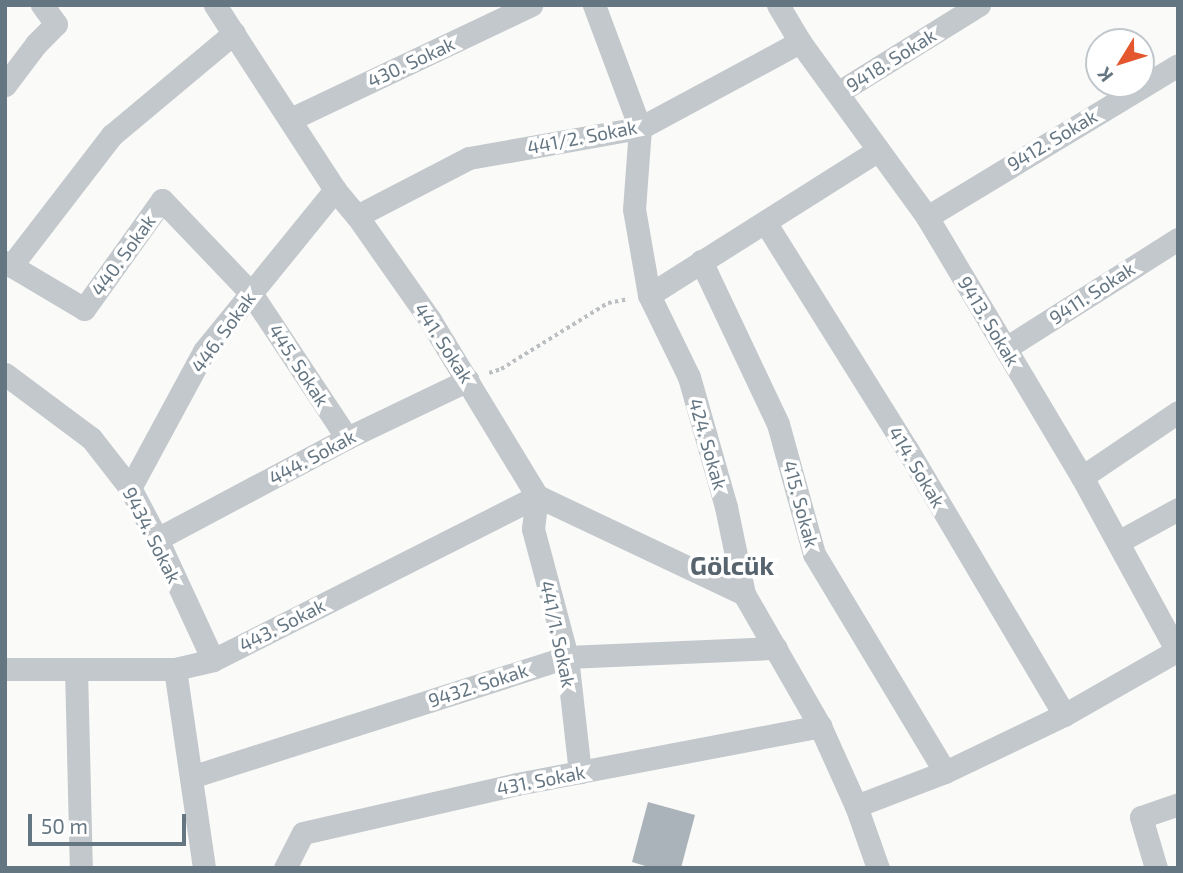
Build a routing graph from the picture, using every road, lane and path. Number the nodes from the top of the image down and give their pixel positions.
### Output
1 (42, 5) edge
2 (215, 5) edge
3 (531, 5) edge
4 (594, 5) edge
5 (778, 5) edge
6 (979, 5) edge
7 (234, 33) junction
8 (800, 42) junction
9 (1178, 65) edge
10 (5, 85) edge
11 (838, 92) junction
12 (290, 119) junction
13 (640, 128) junction
14 (878, 150) junction
15 (335, 190) junction
16 (162, 200) joint
17 (357, 216) junction
18 (927, 216) junction
19 (765, 222) junction
20 (1178, 239) edge
21 (701, 261) junction
22 (8, 264) edge
23 (251, 293) junction
24 (649, 295) junction
25 (1006, 348) junction
26 (468, 380) junction
27 (9, 383) edge
28 (1178, 412) edge
29 (347, 438) junction
30 (1082, 477) junction
31 (130, 488) junction
32 (537, 496) junction
33 (1178, 509) edge
34 (157, 539) junction
35 (1118, 542) junction
36 (744, 594) junction
37 (776, 648) junction
38 (1178, 651) edge
39 (567, 657) junction
40 (213, 660) junction
41 (5, 669) edge
42 (76, 669) junction
43 (175, 669) junction
44 (1064, 715) junction
45 (820, 726) junction
46 (580, 772) junction
47 (945, 772) junction
48 (191, 777) junction
49 (1178, 804) edge
50 (856, 806) junction
51 (81, 868) edge
52 (204, 868) edge
53 (285, 868) edge
54 (877, 868) edge
55 (1156, 868) edge

1 - 10 street
2 - 7 street, 441. Sokak
3 - 12 street, 430. Sokak
4 - 13 street, 424. Sokak
5 - 8 street, 9413. Sokak
6 - 11 street, 9418. Sokak
7 - 12 street, 441. Sokak
7 - 22 street
8 - 11 street, 9413. Sokak
8 - 13 street, 441/2. Sokak
9 - 18 street, 9412. Sokak
11 - 14 street, 9413. Sokak
12 - 15 street, 441. Sokak
13 - 17 street, 441/2. Sokak
13 - 24 street, 424. Sokak
14 - 18 street, 9413. Sokak
14 - 19 street
15 - 17 street, 441. Sokak
15 - 23 street, 446. Sokak
16 - 22 street, 440. Sokak
16 - 23 street, 445. Sokak
17 - 26 street, 441. Sokak
18 - 25 street, 9413. Sokak
19 - 21 street
19 - 44 street, 414. Sokak
20 - 25 street, 9411. Sokak
21 - 24 street
21 - 47 street, 415. Sokak
23 - 29 street, 445. Sokak
23 - 31 street, 446. Sokak
24 - 26 path
24 - 36 street, 424. Sokak
25 - 30 street, 9413. Sokak
26 - 29 street, 444. Sokak
26 - 32 street, 441. Sokak
27 - 31 street, 9434. Sokak
28 - 30 street
29 - 34 street, 444. Sokak
30 - 35 street, 9413. Sokak
31 - 34 street, 9434. Sokak
32 - 36 street, 441. Sokak
32 - 39 street, 441/1. Sokak
32 - 40 street, 443. Sokak
33 - 35 street
34 - 40 street, 9434. Sokak
35 - 38 street, 9413. Sokak
36 - 37 street, 424. Sokak
37 - 39 street, 9432. Sokak
37 - 45 street, 424. Sokak
38 - 44 street
39 - 46 street, 441/1. Sokak
39 - 48 street, 9432. Sokak
40 - 43 street, 443. Sokak
41 - 42 street, 443. Sokak
42 - 43 street, 443. Sokak
42 - 51 street
43 - 48 street
44 - 47 street
45 - 46 street, 431. Sokak
45 - 50 street, 424. Sokak
46 - 53 street, 431. Sokak
47 - 50 street
48 - 52 street
49 - 55 street
50 - 54 street, 424. Sokak

